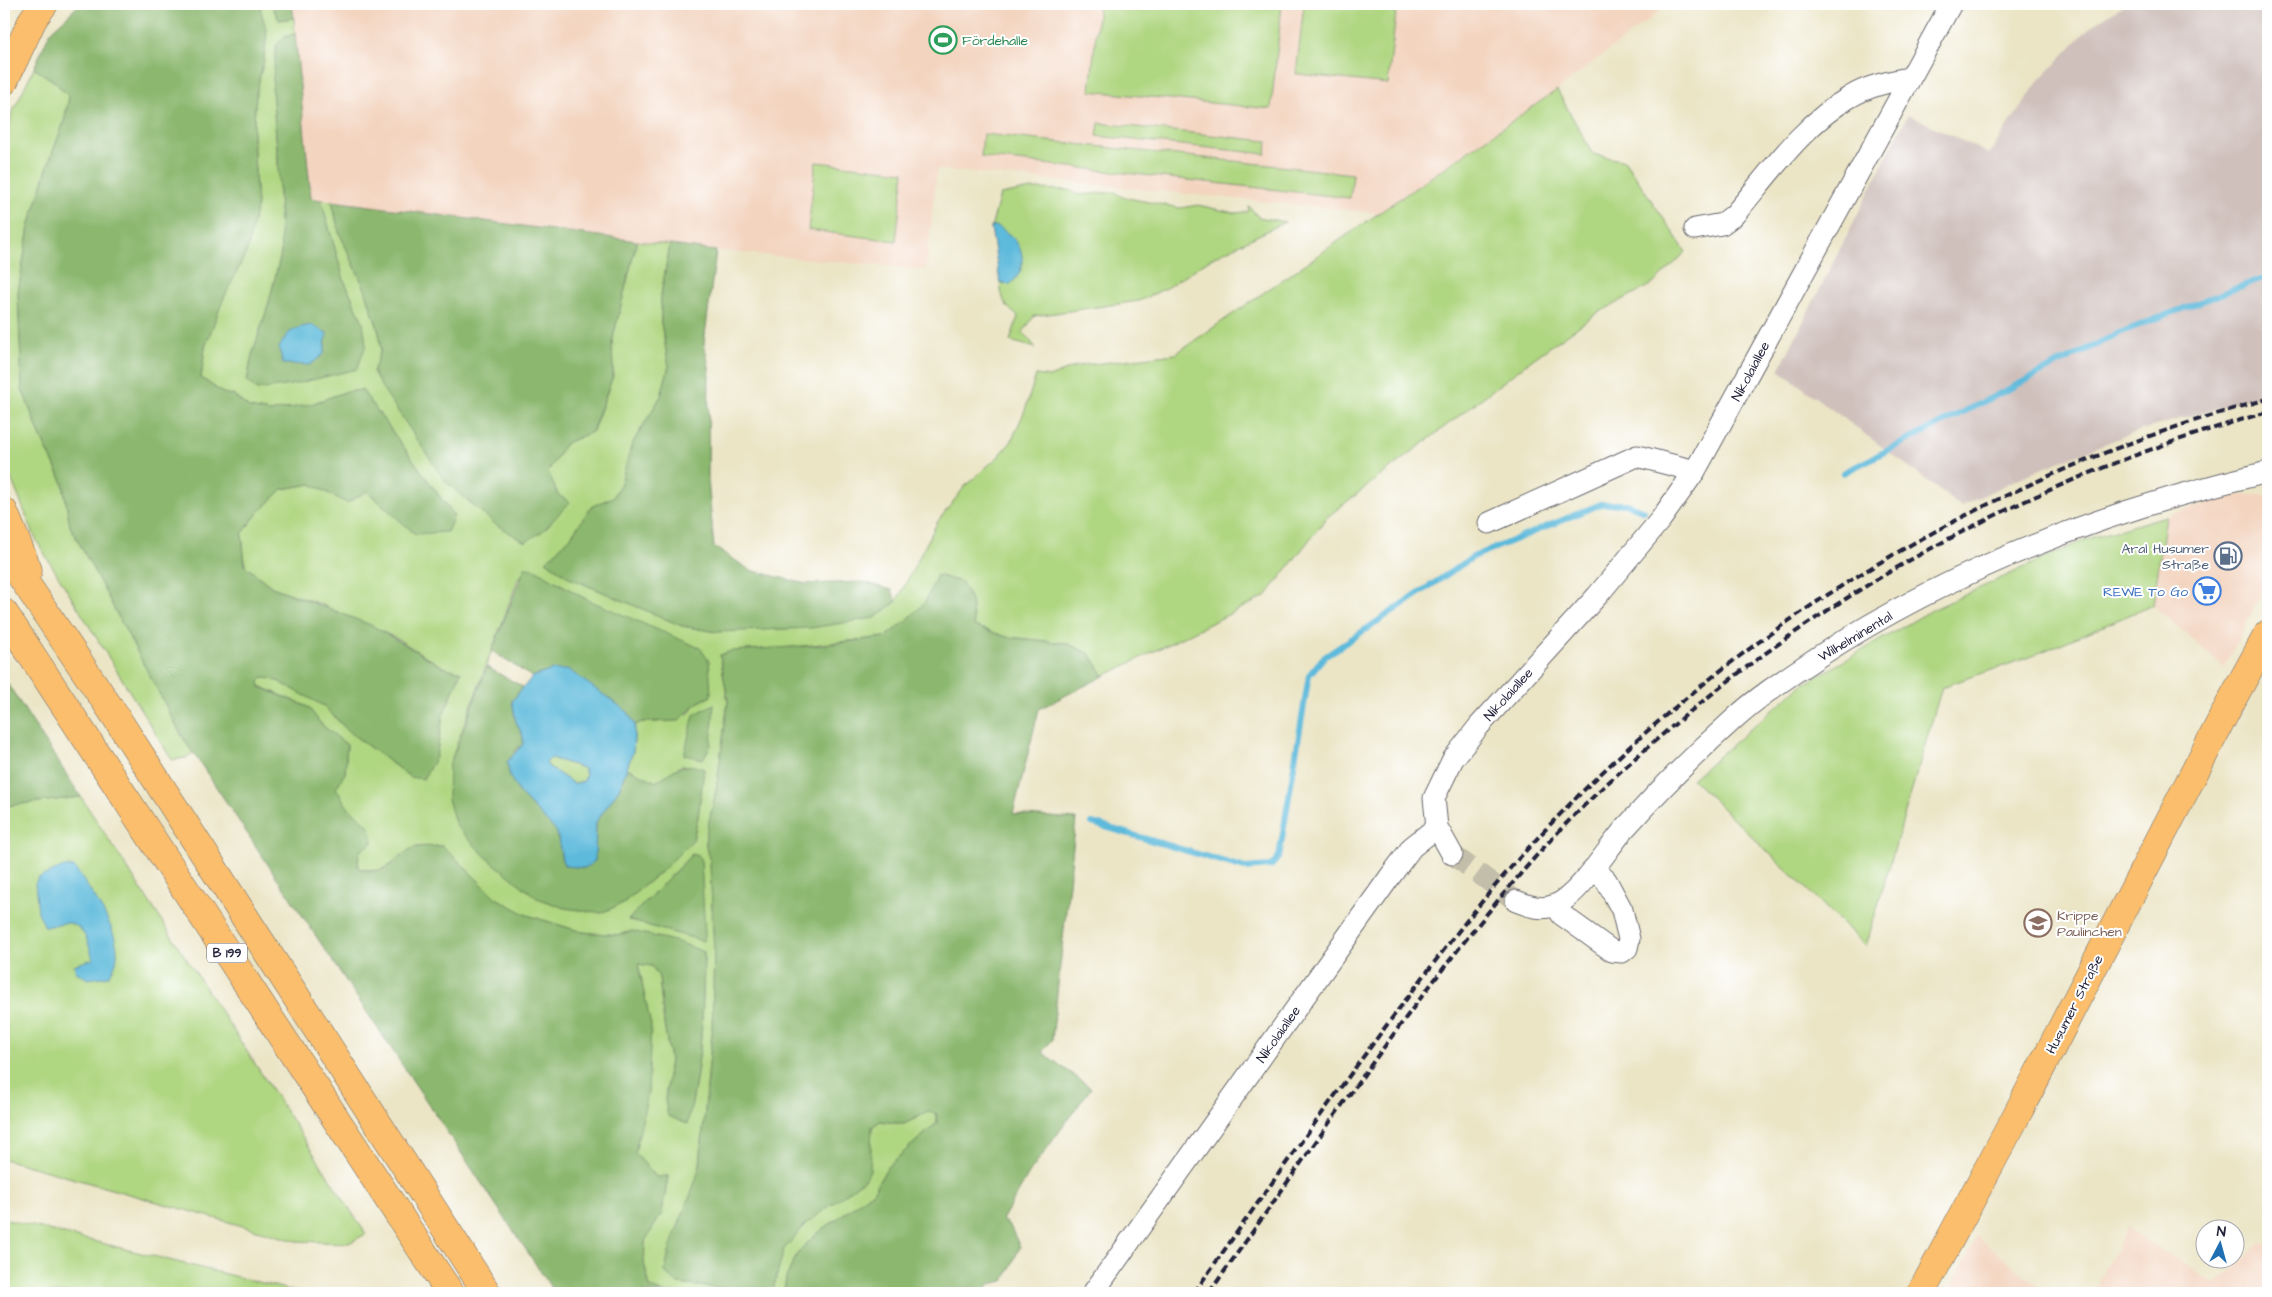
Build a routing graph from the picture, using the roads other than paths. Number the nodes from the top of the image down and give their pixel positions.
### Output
1 (1950, 4) edge
2 (39, 12) edge
3 (4, 42) edge
4 (1908, 78) junction
5 (4, 81) edge
6 (1696, 229) dead end
7 (1695, 471) junction
8 (2268, 472) edge
9 (4, 512) edge
10 (1489, 523) dead end
11 (4, 551) edge
12 (4, 613) edge
13 (48, 617) junction
14 (2268, 634) edge
15 (1437, 827) junction
16 (1452, 854) tunnel mouth
17 (1593, 869) junction
18 (1516, 901) tunnel mouth
19 (1556, 905) junction
20 (450, 1293) edge
21 (486, 1293) edge
22 (1093, 1293) edge
23 (1921, 1293) edge

1 - 4 street, Nikolaiallee
2 - 3 main road
2 - 5 main road
4 - 6 street
4 - 7 street, Nikolaiallee
7 - 10 street
7 - 15 street, Nikolaiallee
8 - 17 street, Wilhelminental
9 - 13 main road, B 199
11 - 13 main road
12 - 20 main road, B 199
13 - 21 main road, B 199
14 - 23 main road, Husumer Straße
15 - 16 street
15 - 22 street, Nikolaiallee
17 - 19 street, Wilhelminental
17 - 19 street
18 - 19 street

